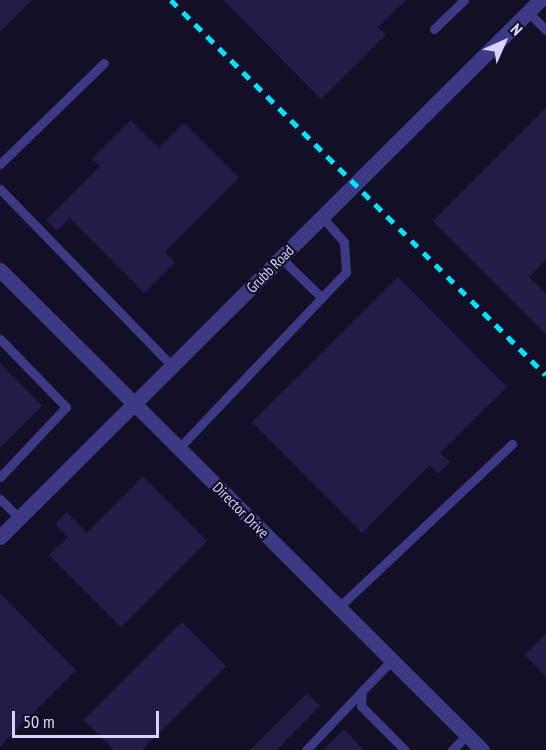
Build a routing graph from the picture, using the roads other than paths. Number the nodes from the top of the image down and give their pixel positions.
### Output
1 (464, 0) edge
2 (540, 0) edge
3 (528, 12) junction
4 (434, 29) dead end
5 (546, 30) edge
6 (104, 63) dead end
7 (0, 164) edge
8 (0, 189) edge
9 (322, 217) junction
10 (281, 258) junction
11 (0, 270) edge
12 (322, 298) junction
13 (0, 339) edge
14 (172, 366) junction
15 (134, 404) junction
16 (512, 444) dead end
17 (179, 448) junction
18 (0, 477) edge
19 (0, 499) edge
20 (19, 518) junction
21 (0, 537) edge
22 (339, 607) junction
23 (392, 660) junction
24 (362, 691) junction
25 (467, 735) junction
26 (306, 750) edge
27 (405, 750) edge
28 (452, 750) edge
29 (482, 750) edge

1 - 4 lane
2 - 3 street, Grubb Road
3 - 5 lane
3 - 9 street, Grubb Road
6 - 7 lane
8 - 14 lane
9 - 10 street, Grubb Road
9 - 12 lane
10 - 12 lane
10 - 14 street, Grubb Road
11 - 15 street, Director Drive
12 - 17 lane
13 - 18 lane
14 - 15 street, Grubb Road
15 - 17 street, Director Drive
15 - 20 street, Grubb Road
16 - 22 lane
17 - 22 street, Director Drive
19 - 20 lane
20 - 21 street, Grubb Road
22 - 23 street, Director Drive
23 - 24 lane
23 - 25 street, Director Drive
24 - 26 lane
24 - 27 lane
25 - 28 lane
25 - 29 street, Director Drive

